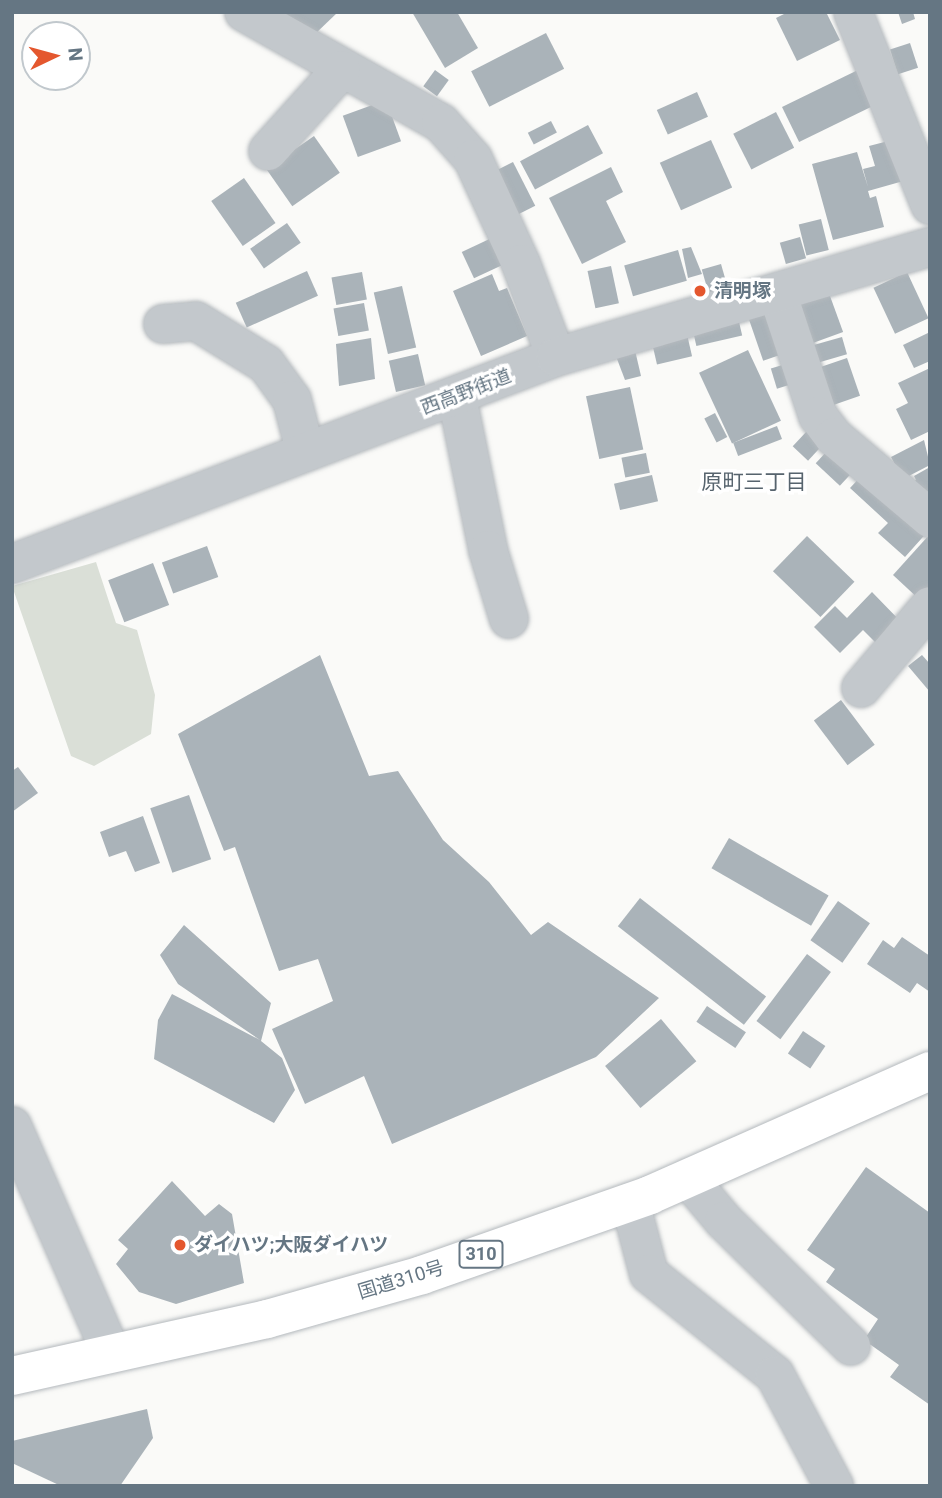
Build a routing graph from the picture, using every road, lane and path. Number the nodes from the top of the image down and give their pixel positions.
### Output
1 (244, 12) edge
2 (853, 12) edge
3 (341, 70) junction
4 (268, 151) dead end
5 (930, 205) edge
6 (930, 247) edge
7 (777, 292) junction
8 (163, 324) dead end
9 (556, 357) junction
10 (457, 397) junction
11 (305, 450) junction
12 (930, 518) edge
13 (12, 564) edge
14 (930, 606) edge
15 (509, 619) dead end
16 (861, 688) dead end
17 (930, 1071) edge
18 (12, 1126) edge
19 (688, 1178) junction
20 (630, 1202) junction
21 (851, 1346) dead end
22 (111, 1353) junction
23 (12, 1376) edge
24 (834, 1486) edge

1 - 3 street
2 - 5 street
3 - 4 street
3 - 9 street
6 - 7 street, 西高野街道
7 - 9 street, 西高野街道
7 - 12 street
8 - 11 street
9 - 10 street, 西高野街道
10 - 11 street, 西高野街道
10 - 15 street
11 - 13 street, 西高野街道
14 - 16 street
17 - 19 highway, 国道310号 / 310
18 - 22 street
19 - 20 highway, 国道310号 / 310
19 - 21 street
20 - 22 highway, 国道310号 / 310
20 - 24 street
22 - 23 highway, 国道310号 / 310

